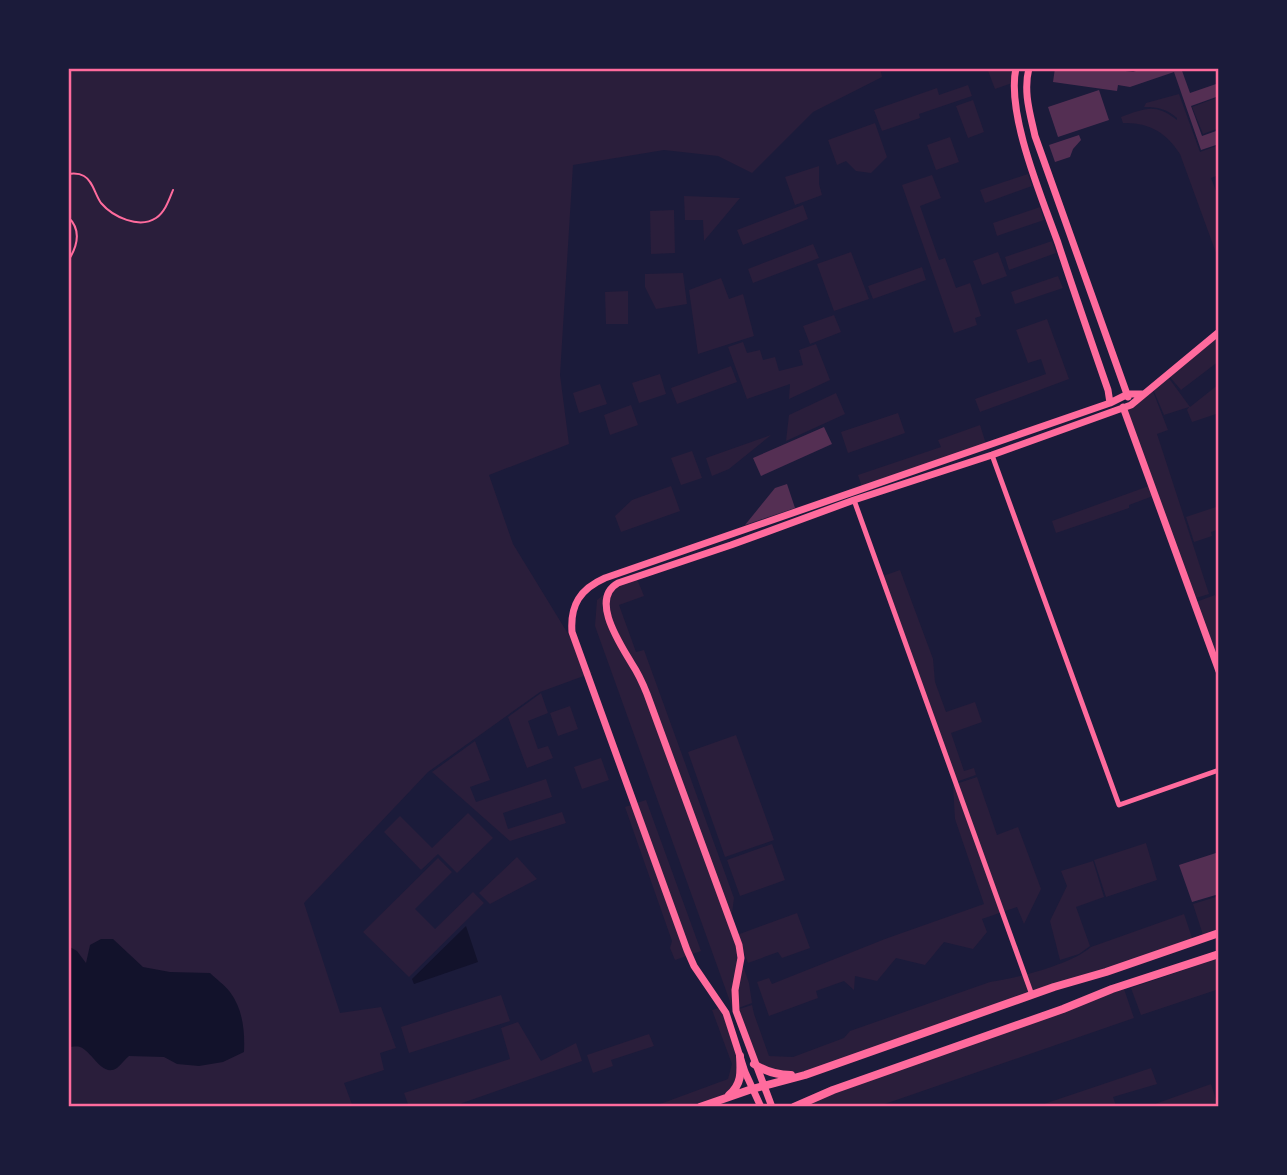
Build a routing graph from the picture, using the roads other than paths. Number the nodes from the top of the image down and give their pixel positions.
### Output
1 (1016, 68) edge
2 (1029, 68) edge
3 (1219, 332) edge
4 (1128, 394) junction
5 (1143, 394) junction
6 (1110, 403) junction
7 (1127, 406) junction
8 (992, 454) junction
9 (854, 500) junction
10 (1219, 671) edge
11 (1219, 770) edge
12 (1219, 933) edge
13 (1219, 954) edge
14 (1032, 995) junction
15 (740, 1056) junction
16 (754, 1064) junction
17 (805, 1075) junction
18 (764, 1086) junction
19 (752, 1089) junction
20 (726, 1098) junction
21 (803, 1105) edge
22 (700, 1107) edge
23 (761, 1107) edge
24 (772, 1107) edge
25 (794, 1107) edge

1 - 6 main road
2 - 4 main road
3 - 5 main road
4 - 5 main road
4 - 6 main road
4 - 7 main road
5 - 7 main road
6 - 7 main road
6 - 15 main road
7 - 8 main road
7 - 10 main road
8 - 9 main road
8 - 11 street
9 - 14 street
9 - 16 main road
12 - 14 main road
13 - 21 main road
14 - 17 main road
15 - 19 main road
15 - 20 main road
16 - 17 main road
16 - 18 main road
17 - 18 main road
18 - 19 main road
18 - 24 main road
19 - 20 main road
19 - 23 main road
20 - 22 main road
21 - 25 main road

